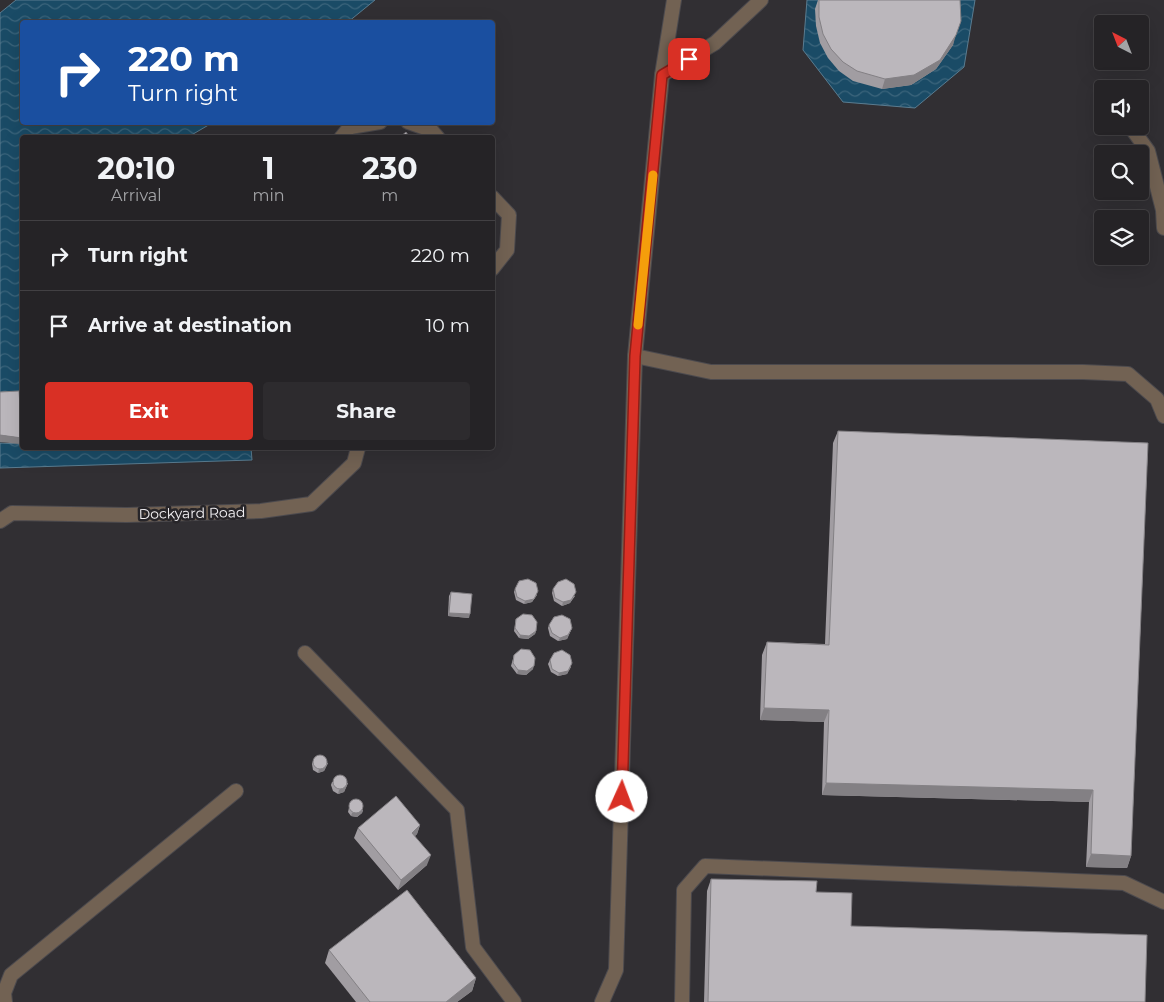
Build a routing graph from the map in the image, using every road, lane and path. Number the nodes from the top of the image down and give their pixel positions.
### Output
1 (674, 0) edge
2 (761, 0) edge
3 (662, 75) junction
4 (362, 125) edge
5 (417, 125) edge
6 (343, 135) edge
7 (435, 135) edge
8 (1136, 135) edge
9 (495, 200) edge
10 (1164, 228) edge
11 (495, 265) edge
12 (635, 356) junction
13 (1164, 416) edge
14 (357, 450) edge
15 (0, 521) edge
16 (305, 653) dead end
17 (236, 791) dead end
18 (1164, 902) edge
19 (5, 1002) edge
20 (514, 1002) edge
21 (602, 1002) edge
22 (682, 1002) edge

1 - 3 lane
2 - 3 lane
3 - 12 lane
4 - 6 lane
5 - 7 lane
8 - 10 lane
9 - 11 lane
12 - 13 lane
12 - 21 lane
14 - 15 lane, Dockyard Road
16 - 20 lane
17 - 19 lane
18 - 22 lane

